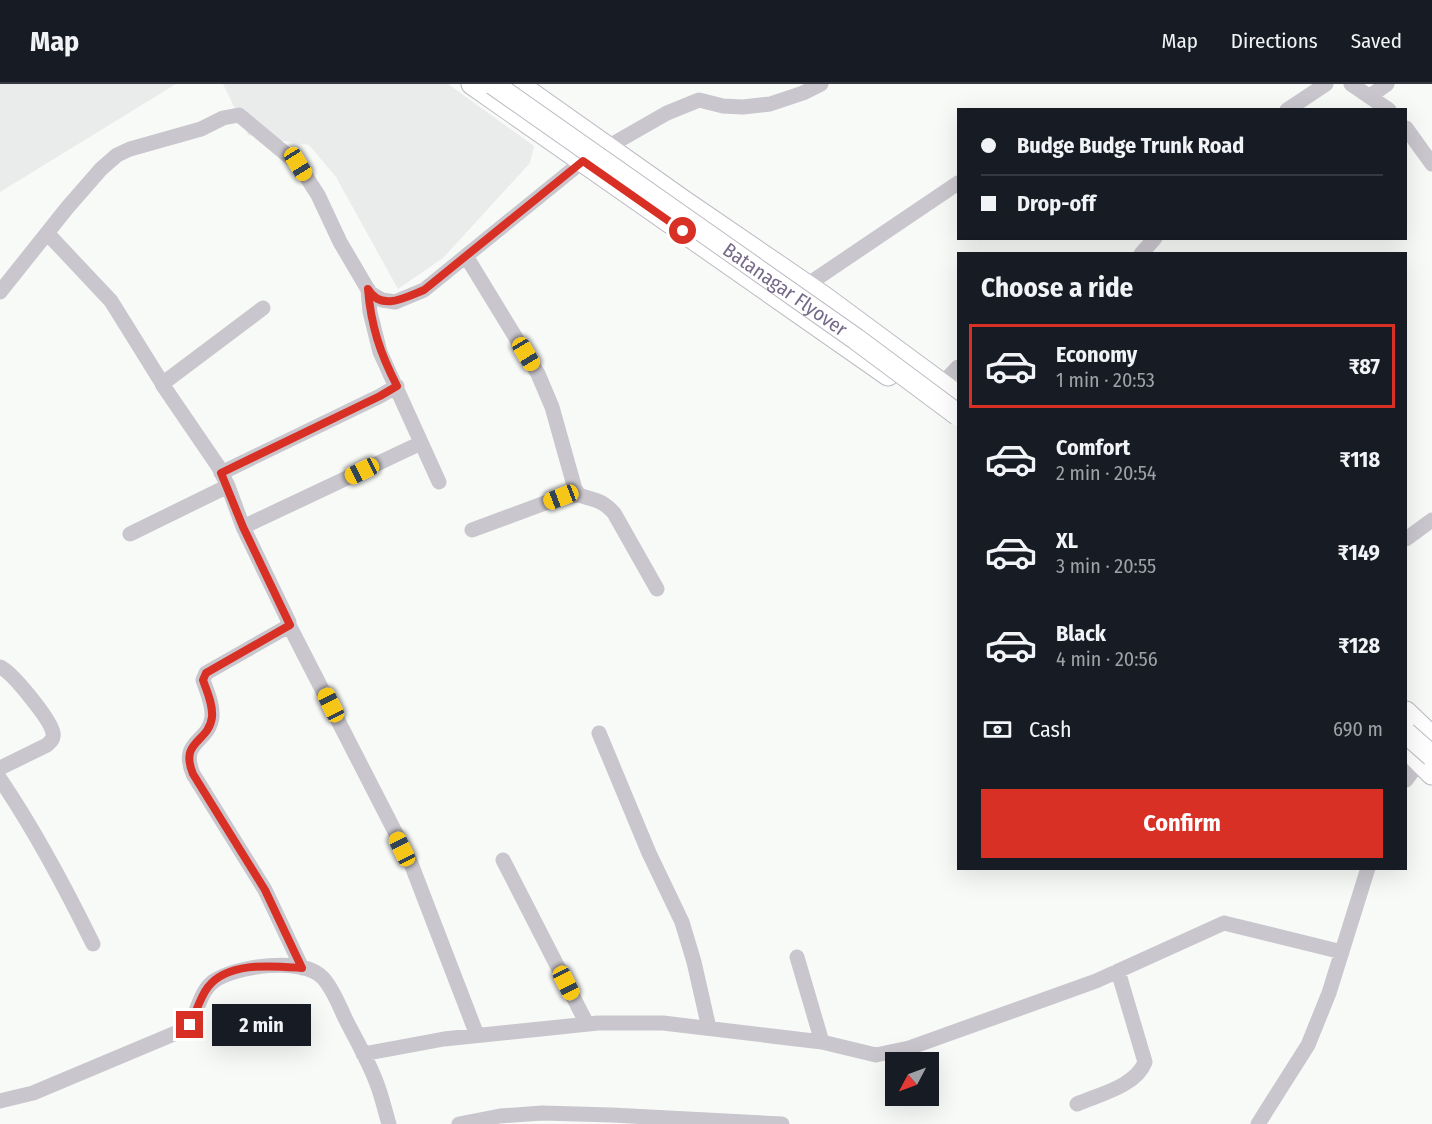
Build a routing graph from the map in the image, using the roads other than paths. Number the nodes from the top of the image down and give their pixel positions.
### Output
1 (472, 84) edge
2 (493, 84) edge
3 (518, 84) edge
4 (821, 84) edge
5 (1326, 84) edge
6 (1351, 84) edge
7 (1387, 84) edge
8 (1370, 96) junction
9 (1290, 108) edge
10 (1386, 108) edge
11 (1407, 129) edge
12 (607, 146) junction
13 (583, 161) junction
14 (1432, 165) edge
15 (957, 184) edge
16 (47, 233) junction
17 (1153, 240) edge
18 (1143, 252) edge
19 (466, 256) junction
20 (807, 285) junction
21 (368, 289) junction
22 (0, 292) edge
23 (263, 308) dead end
24 (957, 370) edge
25 (162, 383) junction
26 (397, 386) junction
27 (950, 390) edge
28 (957, 414) edge
29 (957, 426) edge
30 (421, 442) junction
31 (224, 479) junction
32 (439, 482) dead end
33 (579, 495) junction
34 (1432, 520) edge
35 (243, 527) junction
36 (472, 530) dead end
37 (130, 534) dead end
38 (1407, 538) edge
39 (657, 589) dead end
40 (290, 625) junction
41 (0, 667) edge
42 (1407, 713) edge
43 (599, 733) dead end
44 (1407, 734) edge
45 (1432, 737) edge
46 (1424, 759) edge
47 (0, 768) edge
48 (0, 779) edge
49 (1407, 779) edge
50 (503, 860) dead end
51 (1367, 870) edge
52 (93, 944) dead end
53 (1342, 952) junction
54 (797, 957) dead end
55 (302, 968) junction
56 (1118, 971) junction
57 (587, 1024) junction
58 (709, 1028) junction
59 (477, 1035) junction
60 (822, 1042) junction
61 (363, 1054) junction
62 (0, 1101) edge
63 (1077, 1104) dead end
64 (389, 1124) edge
65 (459, 1124) edge
66 (782, 1124) edge
67 (1258, 1124) edge

1 - 13 street
2 - 28 street, Batanagar Flyover, bridge
3 - 12 street
4 - 12 street
5 - 9 street
6 - 8 street
7 - 8 street
8 - 10 street
11 - 14 street
12 - 13 street
12 - 20 street
13 - 19 street
13 - 29 street
15 - 20 street
16 - 21 street
16 - 22 street
16 - 25 street
17 - 18 street
19 - 21 street
19 - 33 street
20 - 27 street
21 - 26 street
23 - 25 street
24 - 27 street
25 - 31 street
26 - 30 street
26 - 31 street
30 - 32 street
30 - 35 street
31 - 35 street
31 - 37 street
33 - 36 street
33 - 39 street
34 - 38 street
35 - 40 street
40 - 55 street
40 - 59 street
41 - 47 street
42 - 45 street
43 - 58 street
44 - 46 street, bridge
46 - 49 street
48 - 52 street
50 - 57 street
51 - 53 street
53 - 56 street
53 - 67 street
54 - 60 street
55 - 61 street
55 - 62 street
56 - 60 street
56 - 63 street
57 - 58 street
57 - 59 street
58 - 60 street
59 - 61 street
61 - 64 street
65 - 66 street

